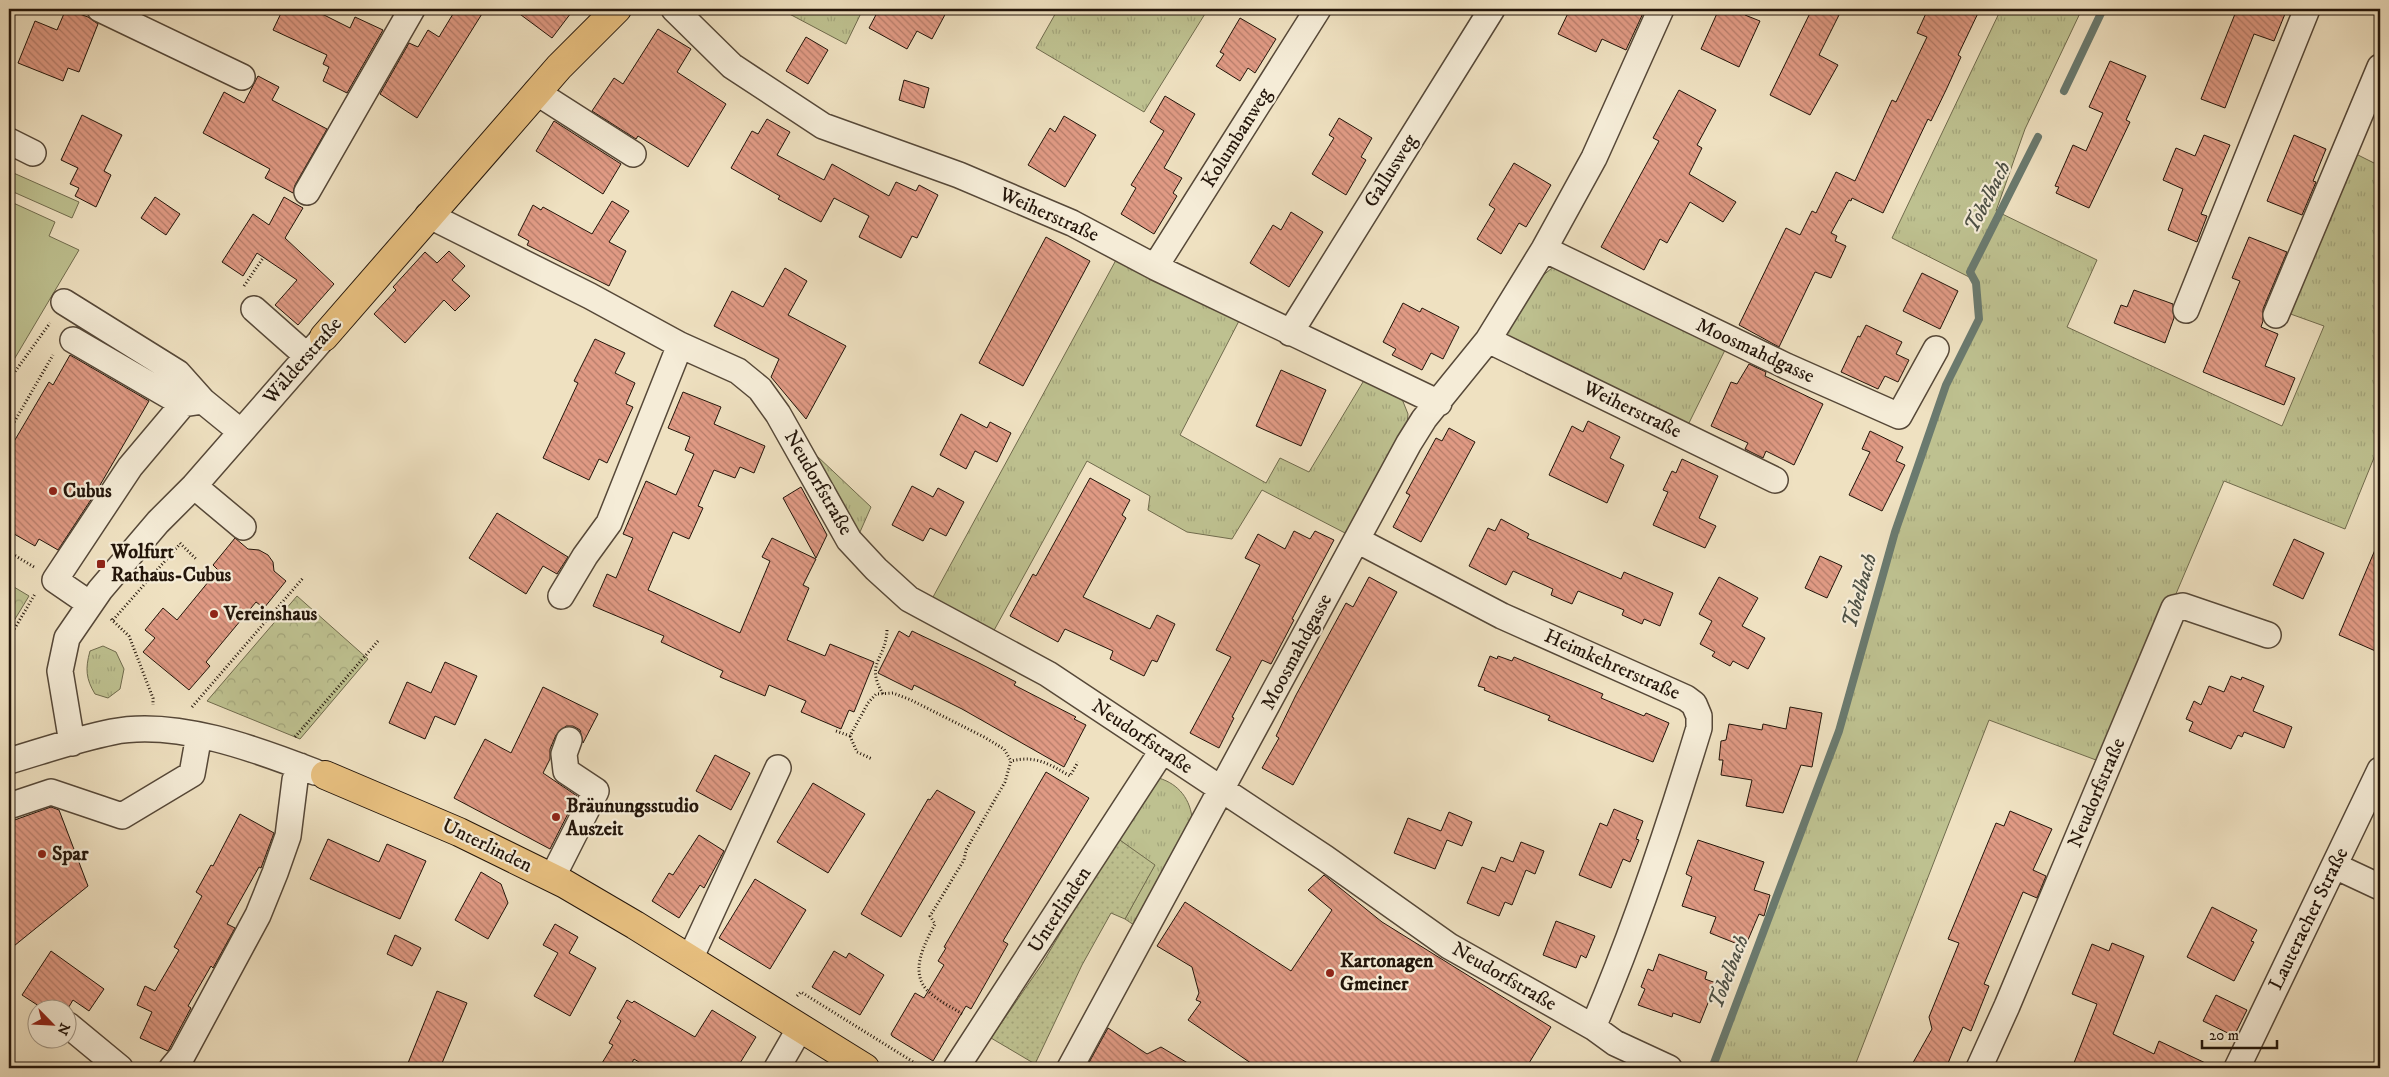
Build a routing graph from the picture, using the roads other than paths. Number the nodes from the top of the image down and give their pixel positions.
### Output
1 (100, 9) edge
2 (412, 9) edge
3 (617, 9) edge
4 (674, 9) edge
5 (1318, 9) edge
6 (1492, 9) edge
7 (1661, 9) edge
8 (2307, 9) edge
9 (2380, 67) edge
10 (242, 78) dead end
11 (536, 92) junction
12 (9, 141) edge
13 (33, 153) dead end
14 (633, 154) dead end
15 (307, 192) dead end
16 (428, 215) junction
17 (1544, 249) junction
18 (1155, 267) junction
19 (248, 299) road end
20 (64, 302) road end
21 (2186, 310) dead end
22 (2276, 314) dead end
23 (1290, 333) junction
24 (73, 340) road end
25 (1488, 340) junction
26 (680, 345) junction
27 (320, 350) junction
28 (1936, 350) dead end
29 (193, 402) junction
30 (1439, 403) junction
31 (242, 442) junction
32 (1775, 480) dead end
33 (194, 486) junction
34 (243, 527) dead end
35 (1357, 540) junction
36 (561, 596) dead end
37 (90, 604) junction
38 (2268, 635) dead end
39 (199, 735) junction
40 (569, 740) dead end
41 (72, 743) junction
42 (1162, 751) junction
43 (9, 761) edge
44 (778, 768) dead end
45 (2380, 770) edge
46 (313, 771) junction
47 (1222, 790) junction
48 (9, 806) edge
49 (2335, 866) junction
50 (552, 878) junction
51 (2380, 887) edge
52 (690, 959) junction
53 (1593, 1027) junction
54 (800, 1028) junction
55 (78, 1033) edge
56 (120, 1068) edge
57 (172, 1068) edge
58 (777, 1068) edge
59 (865, 1068) edge
60 (956, 1068) edge
61 (1070, 1068) edge
62 (1669, 1068) edge
63 (1979, 1068) edge
64 (2237, 1068) edge

1 - 10 street
2 - 15 street
3 - 11 main road, Wälderstraße
4 - 18 street, Weiherstraße
5 - 18 street, Kolumbanweg
6 - 23 street, Gallusweg
7 - 17 street, Moosmahdgasse
8 - 21 street
9 - 22 street
11 - 14 street
11 - 16 main road, Wälderstraße
12 - 13 street
16 - 26 street, Neudorfstraße
16 - 27 main road, Wälderstraße
17 - 25 street, Moosmahdgasse
17 - 28 street, Moosmahdgasse
18 - 23 street, Weiherstraße
19 - 27 street
20 - 29 street
23 - 30 street, Weiherstraße
24 - 29 street
25 - 30 street, Moosmahdgasse
25 - 32 street, Weiherstraße
26 - 36 street
26 - 42 street, Neudorfstraße
27 - 31 street, Wälderstraße
29 - 31 street
29 - 37 street
30 - 35 street, Moosmahdgasse
31 - 33 street, Wälderstraße
33 - 34 street
33 - 37 street, Wälderstraße
35 - 47 street, Moosmahdgasse
35 - 53 street, Heimkehrerstraße
37 - 41 street, Wälderstraße
38 - 63 street, Neudorfstraße
39 - 41 street, Unterlinden
39 - 46 street, Unterlinden
39 - 48 street
40 - 50 street
41 - 43 street, Unterlinden
42 - 47 street, Neudorfstraße
42 - 60 street, Unterlinden
44 - 52 street
45 - 49 street, Lauteracher Straße
46 - 50 main road, Unterlinden
46 - 57 street
47 - 53 street, Neudorfstraße
47 - 61 street, Moosmahdgasse
49 - 51 street
49 - 64 street, Lauteracher Straße
50 - 52 main road, Unterlinden
52 - 54 main road, Unterlinden
53 - 62 street, Neudorfstraße
54 - 58 street
54 - 59 main road, Unterlinden
55 - 56 street

